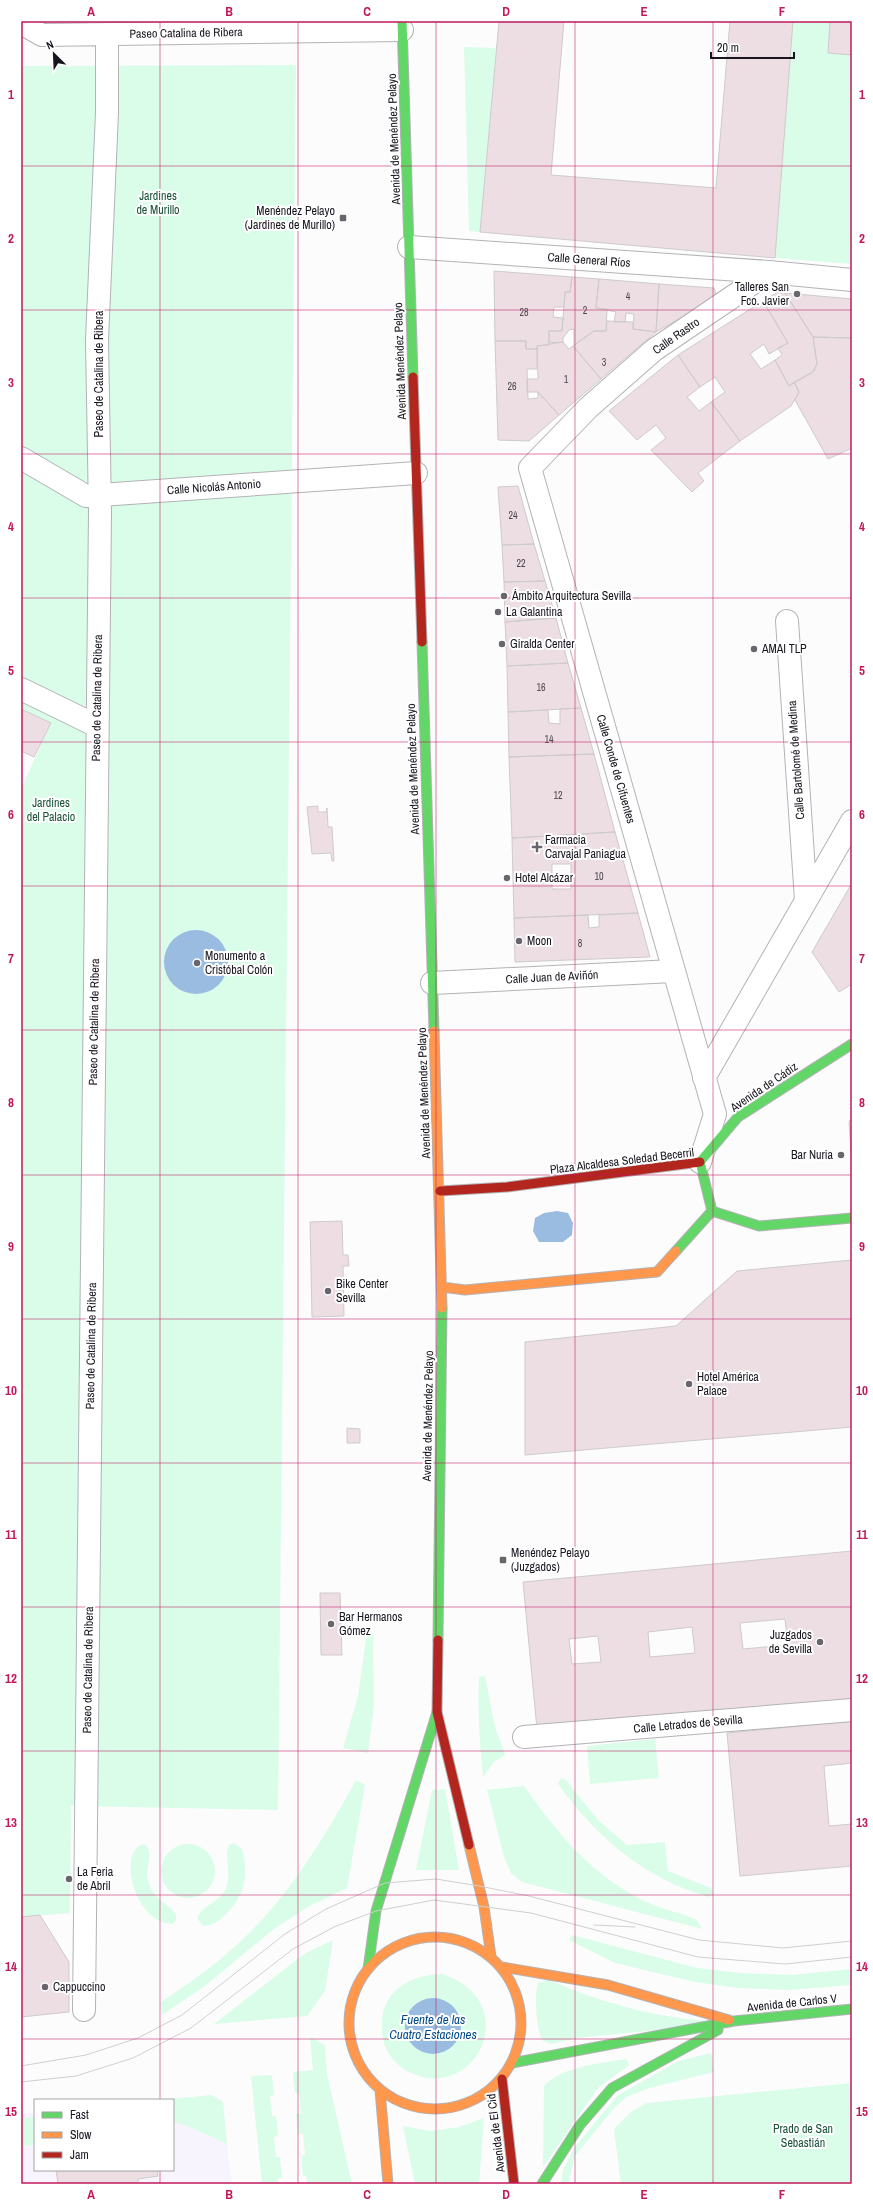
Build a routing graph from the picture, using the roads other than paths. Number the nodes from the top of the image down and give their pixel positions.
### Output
1 (21, 23) edge
2 (402, 26) edge
3 (47, 28) edge
4 (107, 34) junction
5 (409, 247) junction
6 (769, 272) junction
7 (852, 280) edge
8 (21, 458) edge
9 (530, 468) joint
10 (416, 473) junction
11 (100, 495) junction
12 (787, 621) dead end
13 (21, 689) edge
14 (97, 726) junction
15 (852, 821) edge
16 (806, 900) junction
17 (673, 971) junction
18 (432, 983) junction
19 (852, 1044) edge
20 (704, 1078) junction
21 (700, 1162) junction
22 (440, 1191) junction
23 (712, 1211) junction
24 (852, 1218) edge
25 (442, 1287) junction
26 (852, 1710) edge
27 (438, 1712) junction
28 (524, 1737) dead end
29 (491, 1956) junction
30 (502, 1966) junction
31 (368, 1969) junction
32 (852, 2009) edge
33 (84, 2010) dead end
34 (734, 2021) junction
35 (512, 2063) junction
36 (502, 2079) junction
37 (380, 2090) junction
38 (388, 2184) edge
39 (514, 2184) edge
40 (542, 2184) edge

1 - 3 street, Paseo Catalina de Ribera
2 - 4 street, Paseo Catalina de Ribera
2 - 5 main road, Avenida de Menéndez Pelayo
3 - 4 street, Paseo Catalina de Ribera
4 - 11 street, Paseo de Catalina de Ribera
5 - 6 street, Calle General Ríos
5 - 10 main road, Avenida Menéndez Pelayo
6 - 7 street
6 - 9 street, Calle Rastro
8 - 11 street, Calle Nicolás Antonio
9 - 17 street, Calle Conde de Cifuentes
10 - 11 street, Calle Nicolás Antonio
10 - 18 main road, Avenida de Menéndez Pelayo
11 - 14 street, Paseo de Catalina de Ribera
12 - 16 street, Calle Bartolomé de Medina
13 - 14 street
14 - 33 street, Paseo de Catalina de Ribera
15 - 16 street
16 - 20 street
17 - 18 street, Calle Juan de Aviñón
17 - 20 street, Calle Conde de Cifuentes
18 - 22 main road, Avenida de Menéndez Pelayo
19 - 21 main road, Avenida de Cádiz
20 - 21 street, Calle Conde de Cifuentes
21 - 22 main road, Plaza Alcaldesa Soledad Becerril
21 - 23 main road, Plaza Alcaldesa Soledad Becerril
22 - 25 main road, Avenida de Menéndez Pelayo
23 - 24 main road
23 - 25 main road
25 - 27 main road, Avenida de Menéndez Pelayo
26 - 28 street, Calle Letrados de Sevilla
27 - 29 main road
27 - 31 main road
29 - 30 main road
29 - 31 main road
30 - 34 main road
30 - 35 main road
31 - 37 main road
32 - 34 main road, Avenida de Carlos V
34 - 35 main road, Avenida de Carlos V
34 - 40 main road
35 - 36 main road
36 - 37 main road
36 - 39 main road, Avenida de El Cid
37 - 38 main road

